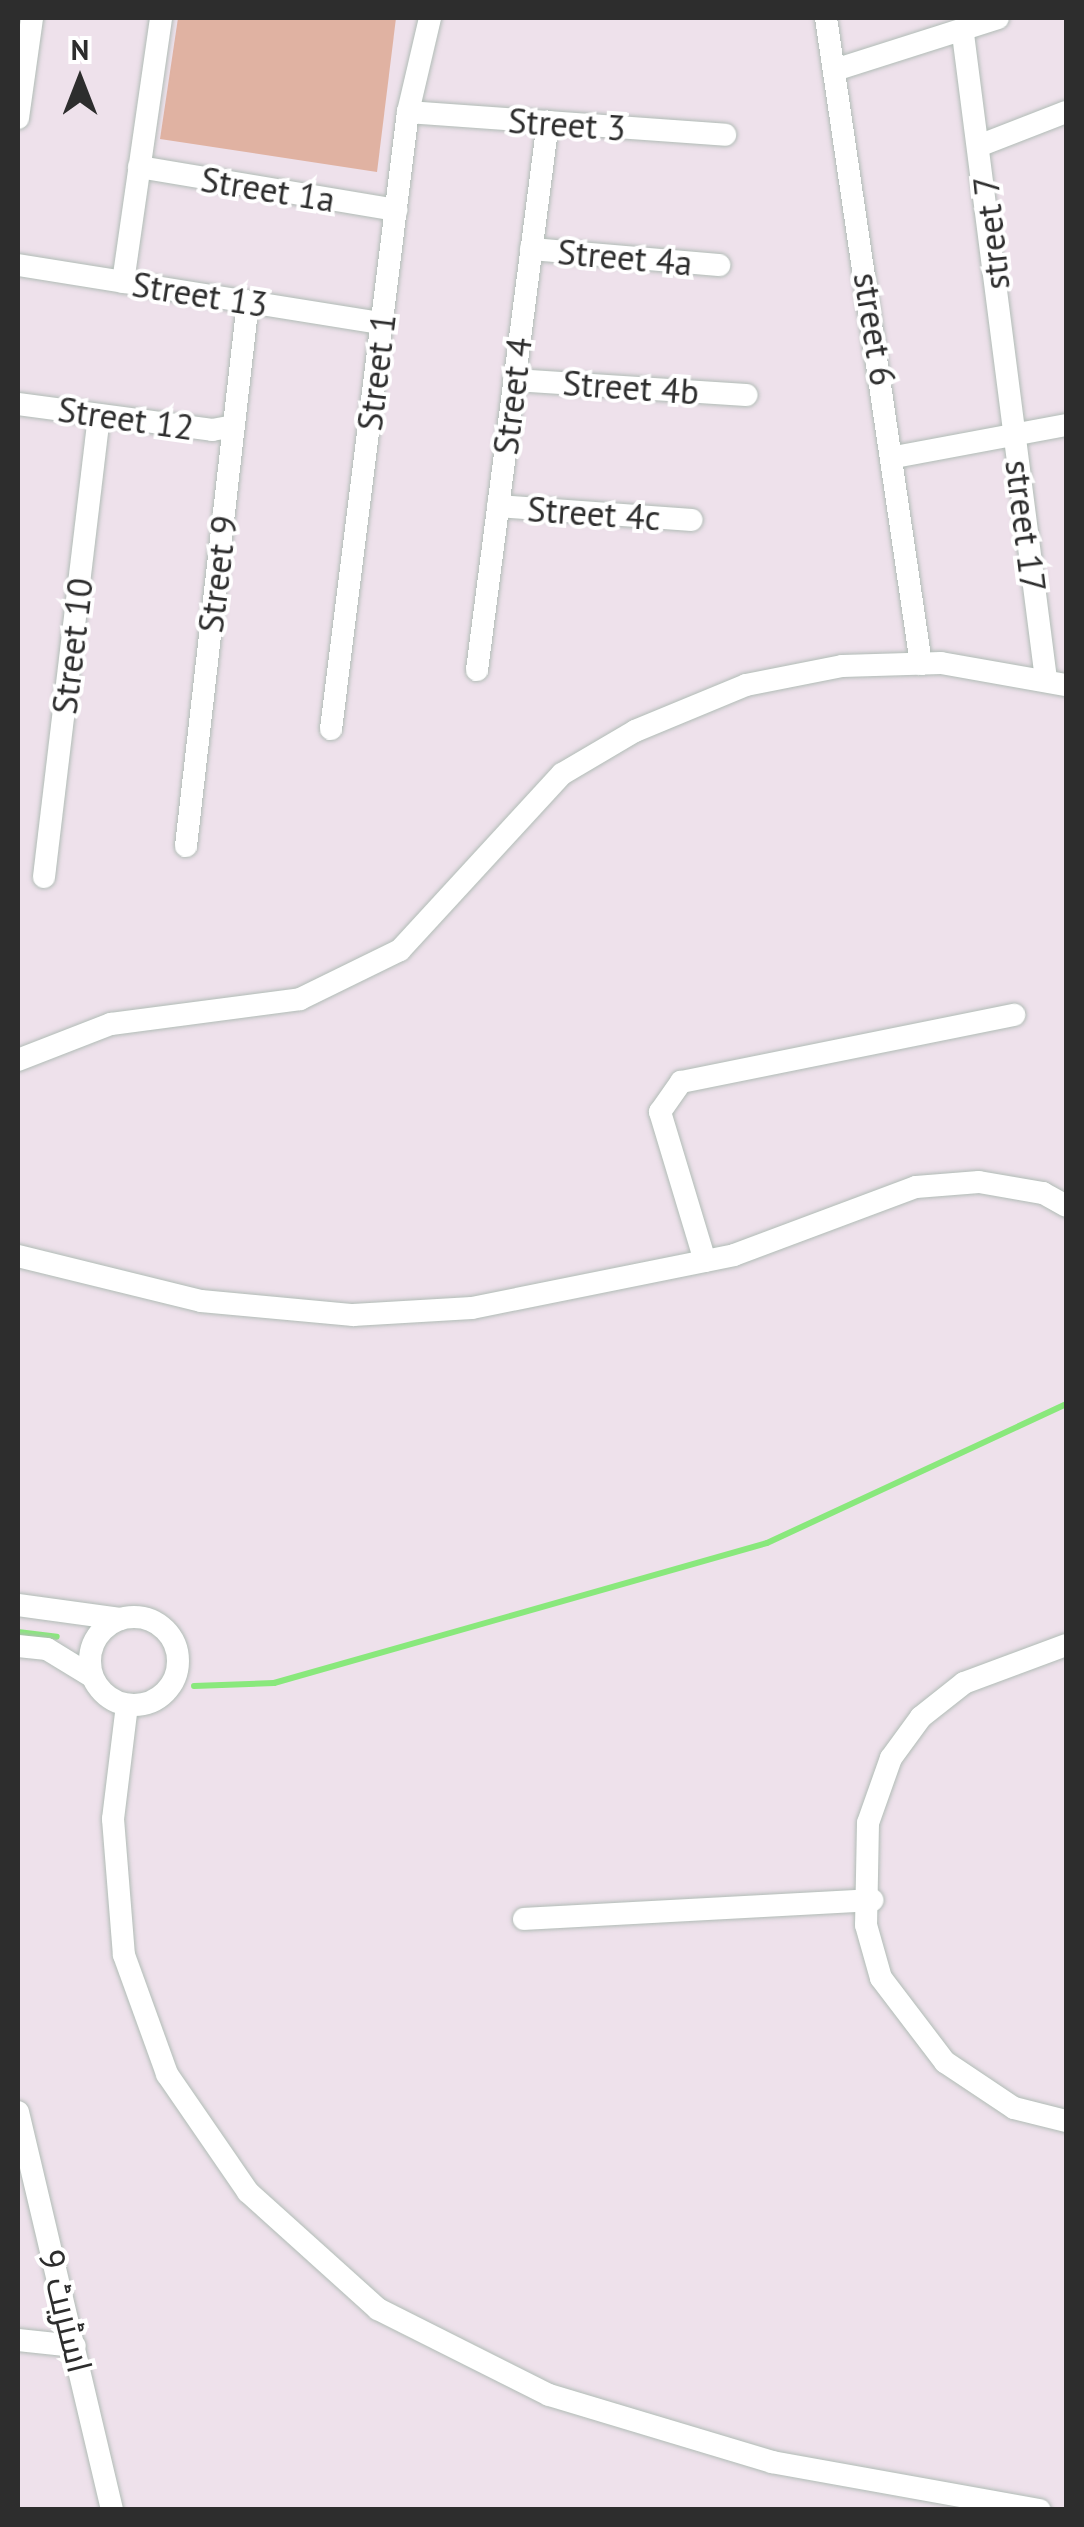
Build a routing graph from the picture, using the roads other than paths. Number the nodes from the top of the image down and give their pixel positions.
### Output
1 (32, 18) edge
2 (161, 18) edge
3 (430, 18) edge
4 (826, 18) edge
5 (998, 18) edge
6 (962, 34) junction
7 (835, 70) junction
8 (408, 112) junction
9 (1066, 112) edge
10 (18, 118) edge
11 (548, 122) junction
12 (725, 135) dead end
13 (981, 145) junction
14 (139, 167) junction
15 (396, 210) junction
16 (531, 249) junction
17 (18, 265) edge
18 (719, 265) dead end
19 (122, 282) junction
20 (248, 302) junction
21 (382, 323) junction
22 (514, 380) junction
23 (747, 395) dead end
24 (18, 404) edge
25 (99, 415) junction
26 (234, 426) junction
27 (1066, 426) edge
28 (1014, 432) junction
29 (895, 457) junction
30 (498, 506) junction
31 (690, 520) dead end
32 (920, 652) junction
33 (476, 670) dead end
34 (1056, 682) edge
35 (332, 729) dead end
36 (186, 846) dead end
37 (44, 877) dead end
38 (1014, 1014) dead end
39 (18, 1060) edge
40 (1066, 1206) edge
41 (18, 1256) edge
42 (705, 1261) junction
43 (18, 1605) edge
44 (120, 1620) junction
45 (1066, 1645) edge
46 (18, 1646) edge
47 (91, 1676) junction
48 (127, 1704) junction
49 (872, 1900) junction
50 (524, 1919) dead end
51 (18, 2112) edge
52 (1066, 2121) edge
53 (28, 2200) edge
54 (18, 2340) edge
55 (75, 2346) junction
56 (112, 2510) edge
57 (1040, 2510) edge

1 - 10 street
2 - 14 street
3 - 8 street, Street 1
4 - 7 street, street 6
5 - 6 street
6 - 7 street
6 - 13 street, street 7
7 - 29 street, street 6
8 - 11 street, Street 3
8 - 15 street, Street 1
9 - 13 street
11 - 12 street, Street 3
11 - 16 street, Street 4
13 - 28 street, street 7
14 - 15 street, Street 1a
14 - 19 street
15 - 21 street, Street 1
16 - 18 street, Street 4a
16 - 22 street, Street 4
17 - 19 street, Street 13
19 - 20 street, Street 13
20 - 21 street, Street 13
20 - 26 street, Street 9
21 - 35 street, Street 1
22 - 23 street, Street 4b
22 - 30 street, Street 4
24 - 25 street, Street 12
25 - 26 street, Street 12
25 - 37 street, Street 10
26 - 36 street, Street 9
27 - 28 street
28 - 29 street
28 - 34 street, street 17
29 - 32 street, street 6
30 - 31 street, Street 4c
30 - 33 street, Street 4
32 - 34 street
32 - 39 street
38 - 42 street
40 - 42 street
41 - 42 street
43 - 44 street
44 - 47 street
44 - 48 street
45 - 49 street
46 - 47 street
47 - 48 street
48 - 57 street
49 - 50 street
49 - 52 street
51 - 53 street, اسٹریٹ 9
53 - 55 street, اسٹریٹ 9
54 - 55 street
55 - 56 street, اسٹریٹ 9

